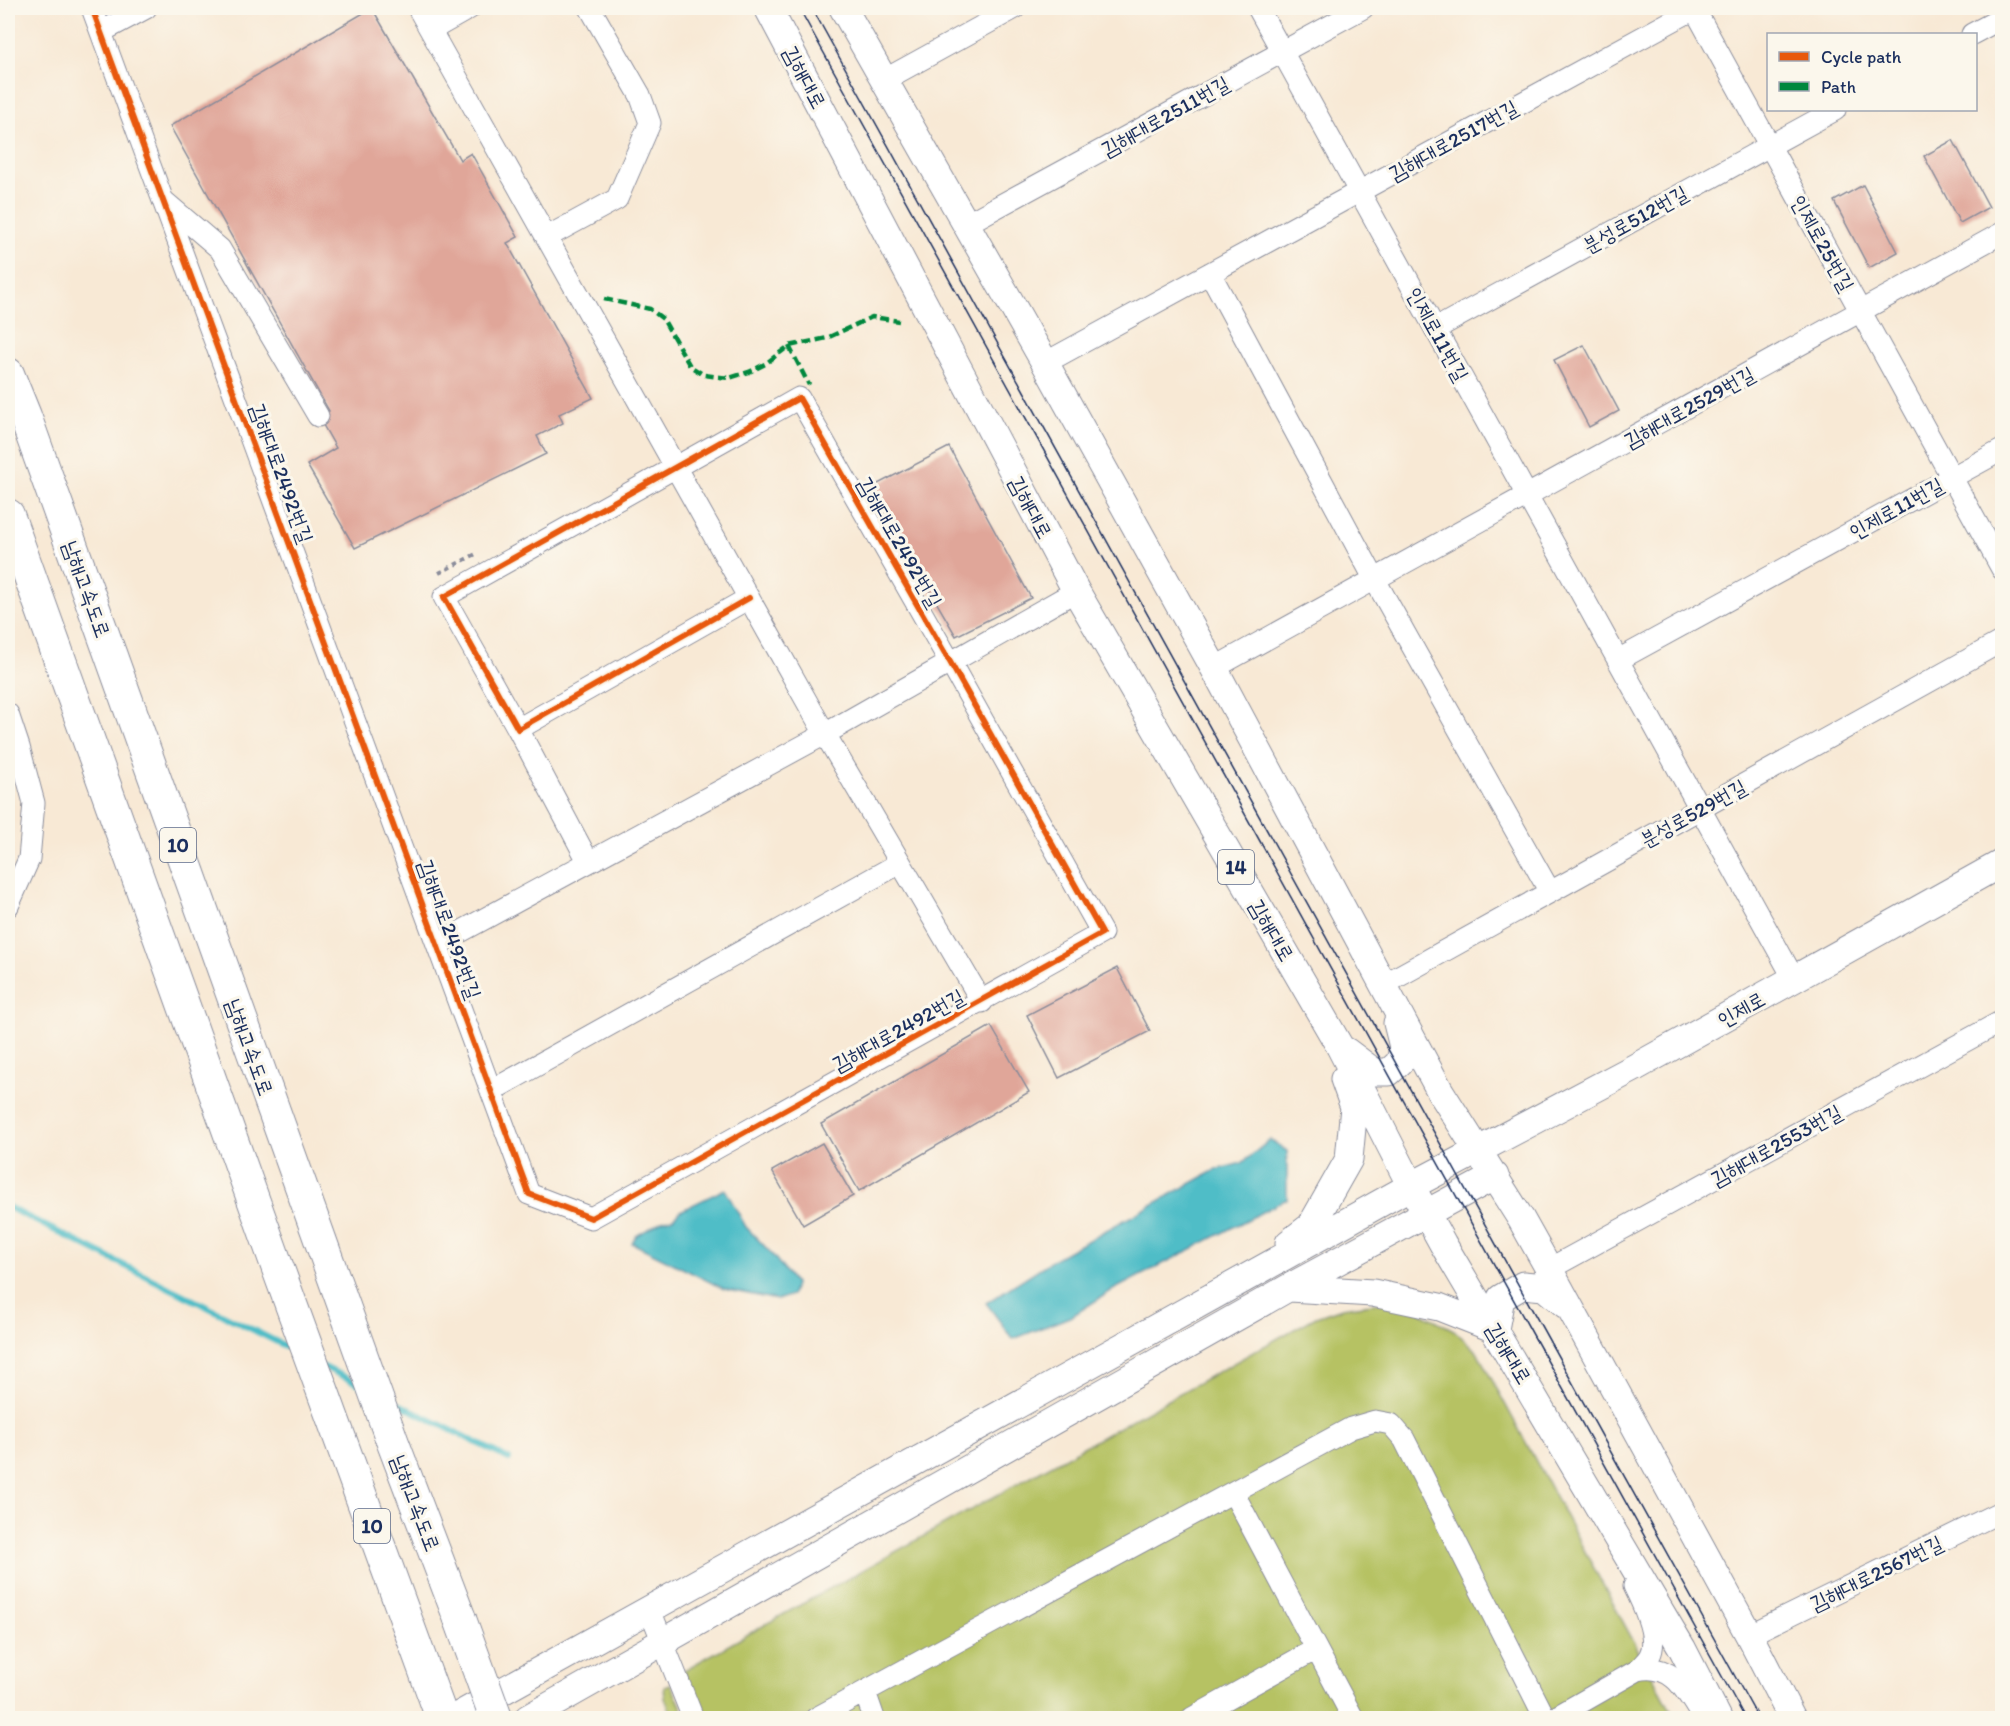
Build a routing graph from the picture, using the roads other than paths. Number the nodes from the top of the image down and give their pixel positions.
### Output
1 (92, 8) edge
2 (147, 8) edge
3 (418, 8) edge
4 (470, 8) edge
5 (590, 8) edge
6 (768, 8) edge
7 (843, 8) edge
8 (1015, 8) edge
9 (1258, 8) edge
10 (1363, 8) edge
11 (1695, 8) edge
12 (2002, 18) edge
13 (430, 30) junction
14 (101, 32) junction
15 (1974, 33) edge
16 (1282, 52) junction
17 (884, 80) junction
18 (1833, 111) edge
19 (1770, 145) junction
20 (1359, 191) junction
21 (164, 202) junction
22 (966, 224) junction
23 (2002, 233) edge
24 (547, 237) junction
25 (1210, 273) junction
26 (1861, 311) junction
27 (1435, 329) junction
28 (8, 362) edge
29 (1045, 363) junction
30 (8, 374) edge
31 (25, 416) junction
32 (318, 416) dead end
33 (2002, 450) edge
34 (676, 467) junction
35 (1952, 478) junction
36 (1527, 495) junction
37 (8, 515) edge
38 (2002, 569) edge
39 (1374, 580) junction
40 (1076, 591) junction
41 (749, 598) junction
42 (2002, 641) edge
43 (1618, 660) junction
44 (950, 662) junction
45 (1214, 668) junction
46 (8, 714) edge
47 (518, 729) junction
48 (825, 734) junction
49 (1700, 809) junction
50 (588, 861) junction
51 (900, 863) junction
52 (2002, 863) edge
53 (1550, 892) junction
54 (8, 906) edge
55 (438, 944) junction
56 (1794, 980) junction
57 (1386, 992) junction
58 (982, 1002) junction
59 (1317, 1008) junction
60 (2002, 1021) edge
61 (1340, 1047) junction
62 (491, 1091) junction
63 (1478, 1152) junction
64 (1495, 1176) junction
65 (1411, 1186) junction
66 (1426, 1214) junction
67 (1549, 1269) junction
68 (1234, 1284) junction
69 (1288, 1288) junction
70 (1571, 1308) junction
71 (1495, 1329) junction
72 (1567, 1450) junction
73 (1233, 1492) junction
74 (2002, 1511) edge
75 (650, 1610) junction
76 (1749, 1635) junction
77 (663, 1642) junction
78 (1316, 1649) junction
79 (1638, 1670) junction
80 (865, 1692) junction
81 (442, 1719) edge
82 (454, 1719) edge
83 (496, 1719) edge
84 (528, 1719) edge
85 (693, 1719) edge
86 (816, 1719) edge
87 (874, 1719) edge
88 (1192, 1719) edge
89 (1353, 1719) edge
90 (1545, 1719) edge
91 (1554, 1719) edge
92 (1703, 1719) edge
93 (1719, 1719) edge
94 (1792, 1719) edge

1 - 14 street, 김해대로2492번길
2 - 14 street
3 - 13 street, 김해대로2492번길
4 - 13 street
5 - 24 street
6 - 40 main road, 김해대로 / 14
7 - 17 main road
8 - 17 street
9 - 16 street, 인제로11번길
10 - 16 street, 김해대로2511번길
11 - 19 street, 인제로25번길
11 - 20 street, 김해대로2517번길
12 - 15 street
13 - 24 street, 김해대로2492번길
14 - 21 street, 김해대로2492번길
16 - 20 street, 인제로11번길
16 - 22 street, 김해대로2511번길
17 - 22 main road
18 - 19 street, 분성로512번길
19 - 26 street, 인제로25번길
19 - 27 street, 분성로512번길
20 - 25 street, 김해대로2517번길
20 - 27 street, 인제로11번길
21 - 32 street
21 - 55 street, 김해대로2492번길
22 - 29 main road
23 - 26 street, 김해대로2529번길
24 - 34 street, 김해대로2492번길
25 - 29 street, 김해대로2517번길
25 - 39 street
26 - 35 street, 인제로25번길
26 - 36 street, 김해대로2529번길
27 - 36 street, 인제로11번길
28 - 31 highway
29 - 45 main road
30 - 31 highway, 남해고속도로 / 10
31 - 83 highway, 남해고속도로 / 10, bridge
33 - 35 street
34 - 41 street, 김해대로2492번길
34 - 44 street, 김해대로2492번길
34 - 47 street, 김해대로2492번길
35 - 38 street, 인제로25번길
35 - 43 street, 인제로11번길
36 - 39 street, 김해대로2529번길
36 - 43 street, 인제로11번길
37 - 81 highway, 10
39 - 45 street, 김해대로2529번길
39 - 53 street
40 - 44 street
40 - 59 main road, 김해대로 / 14
41 - 47 street
41 - 48 street, 김해대로2492번길
42 - 49 street, 분성로529번길
43 - 49 street, 인제로11번길
44 - 48 street, 김해대로2492번길
44 - 58 street, 김해대로2492번길
45 - 57 main road
46 - 54 street
47 - 50 street, 김해대로2492번길
48 - 50 street, 김해대로2492번길
48 - 51 street, 김해대로2492번길
49 - 53 street, 분성로529번길
49 - 56 street, 인제로11번길
50 - 55 street, 김해대로2492번길
51 - 58 street, 김해대로2492번길
51 - 62 street
52 - 56 main road, 인제로
53 - 57 street, 분성로529번길
55 - 62 street, 김해대로2492번길
56 - 63 main road, 인제로
57 - 61 main road
57 - 63 main road
58 - 62 street, 김해대로2492번길
59 - 61 main road, 김해대로 / 14
59 - 68 main road
60 - 67 street, 김해대로2553번길
61 - 65 main road, 김해대로 / 14
63 - 64 main road
63 - 65 main road, 인제로
64 - 66 main road
64 - 67 main road
65 - 66 main road, 김해대로 / 14
65 - 68 main road, 인제로
66 - 69 main road
66 - 71 main road, 김해대로 / 14
67 - 70 main road
68 - 75 main road
69 - 71 main road
69 - 77 main road
70 - 71 main road
70 - 76 main road
71 - 72 main road, 김해대로 / 14
72 - 79 street
72 - 93 main road, 김해대로 / 14
73 - 78 street
73 - 80 street
73 - 90 street
74 - 76 street, 김해대로2567번길
75 - 77 street
75 - 82 main road
76 - 94 main road
77 - 84 main road
77 - 85 street
78 - 88 street
78 - 89 street
79 - 91 street
79 - 92 street
80 - 86 street
80 - 87 street

